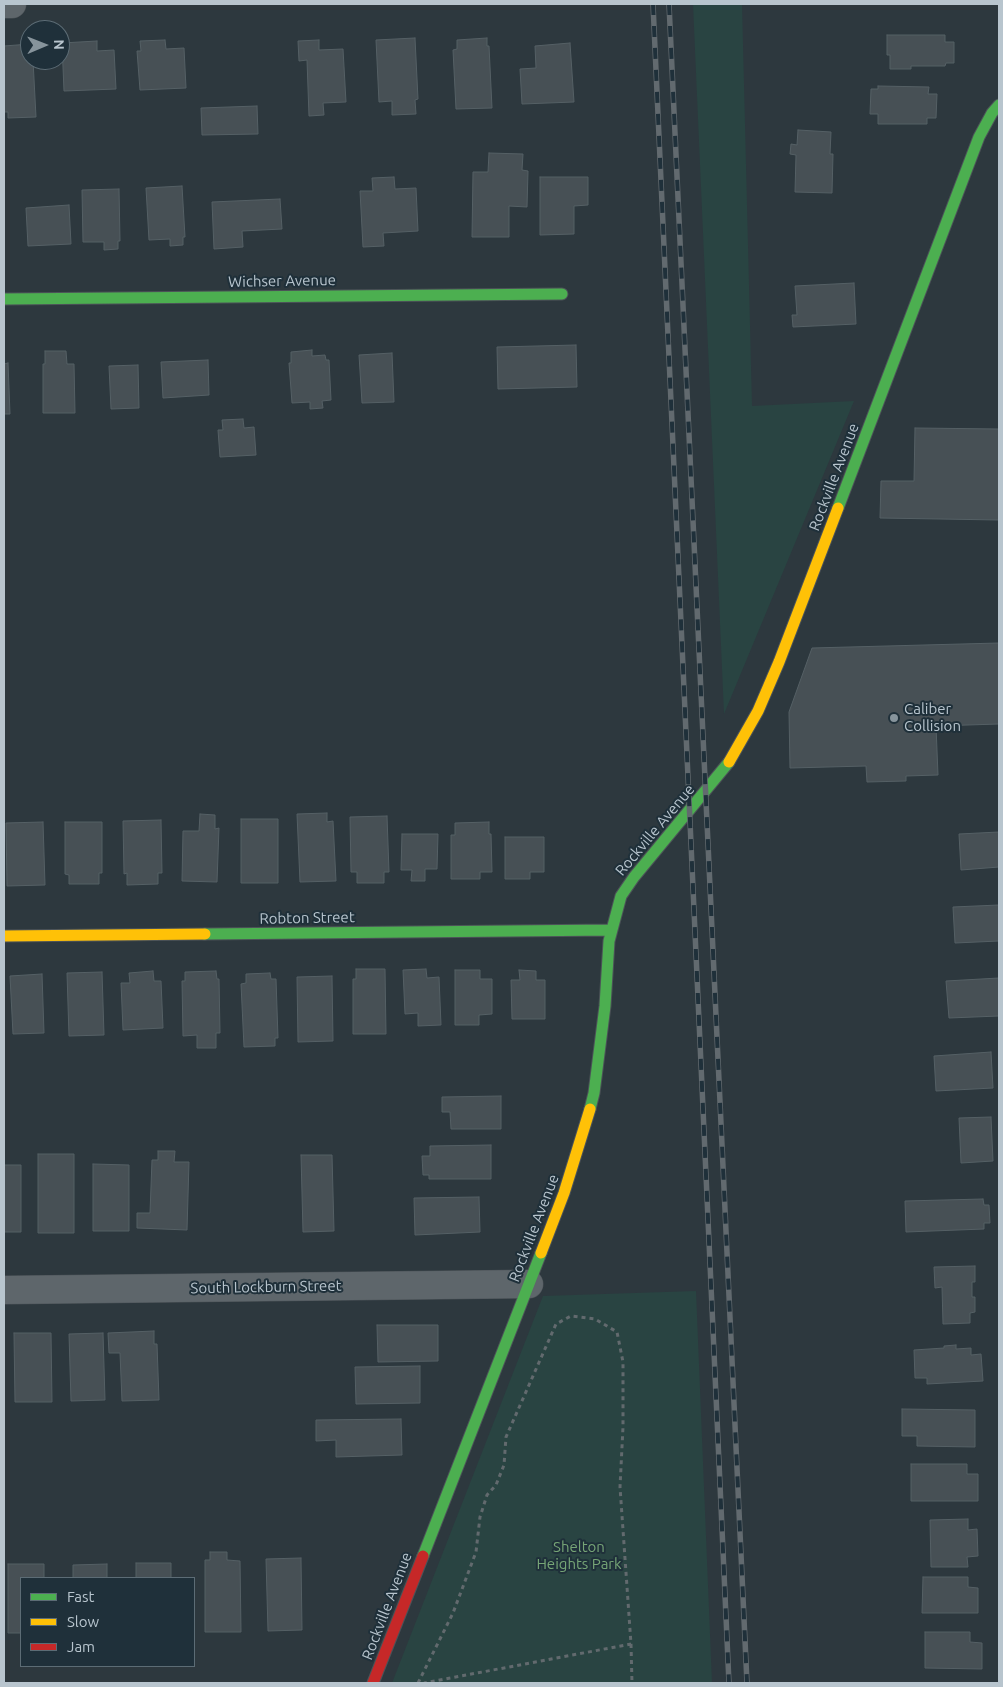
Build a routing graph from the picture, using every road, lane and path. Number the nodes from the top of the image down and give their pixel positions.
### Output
1 (4, 4) edge
2 (12, 4) edge
3 (999, 105) edge
4 (562, 294) dead end
5 (4, 299) edge
6 (611, 930) junction
7 (4, 936) edge
8 (529, 1284) junction
9 (4, 1290) edge
10 (630, 1644) junction
11 (373, 1683) edge
12 (418, 1683) edge
13 (424, 1683) edge
14 (632, 1683) edge

1 - 2 street
3 - 6 street, Rockville Avenue
4 - 5 street, Wichser Avenue
6 - 7 street, Robton Street
6 - 8 street, Rockville Avenue
8 - 9 street, South Lockburn Street
8 - 11 street, Rockville Avenue
10 - 12 path
10 - 13 path
10 - 14 path

